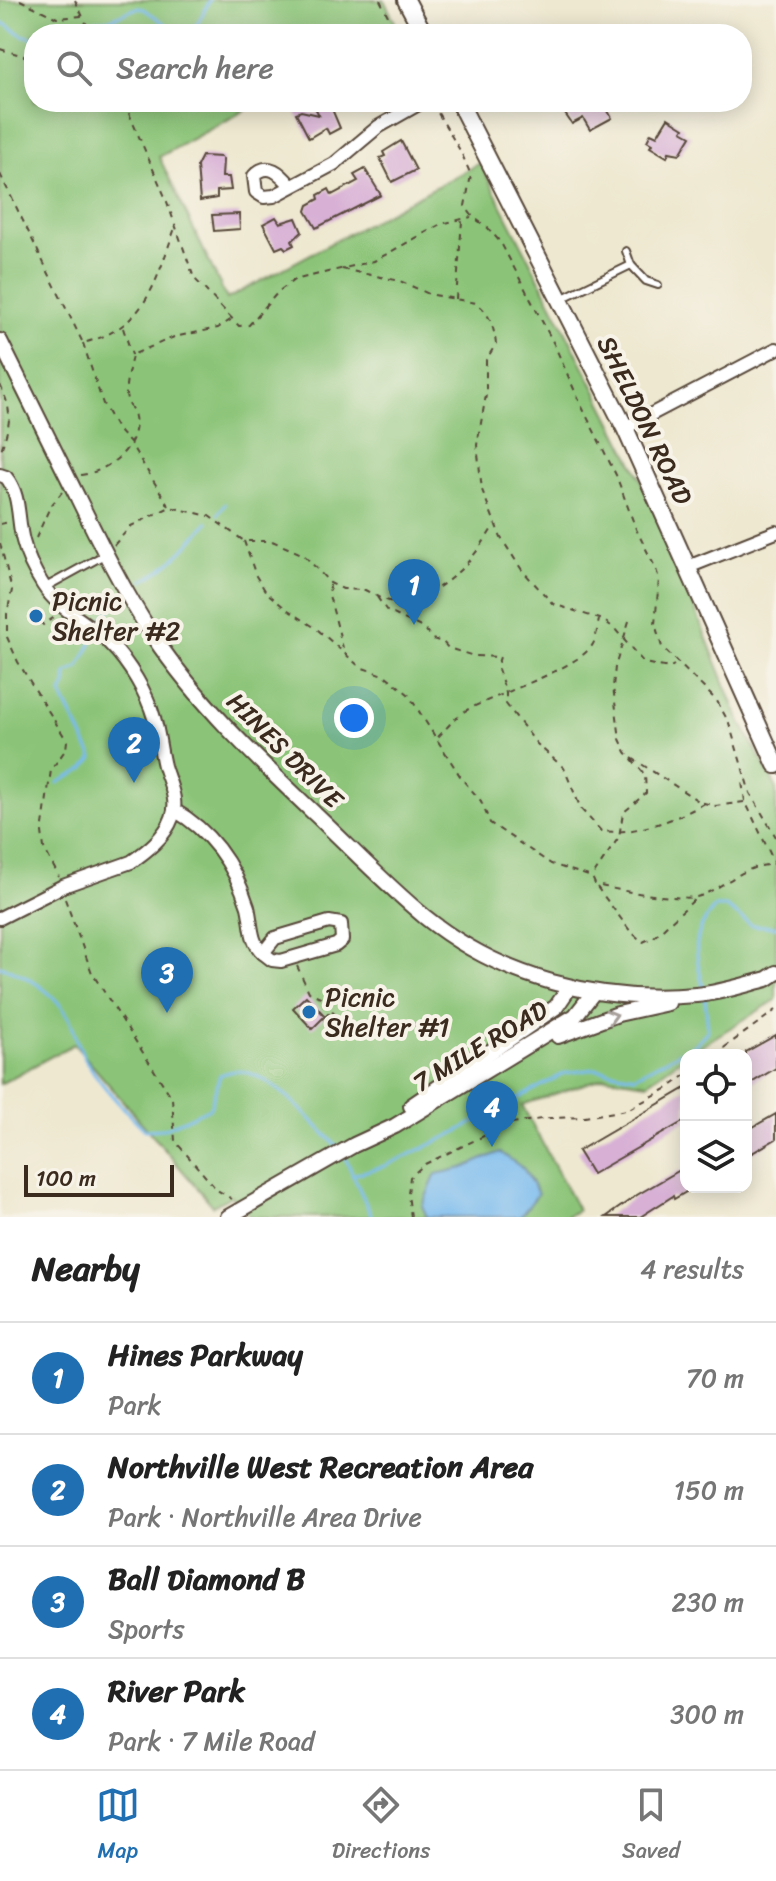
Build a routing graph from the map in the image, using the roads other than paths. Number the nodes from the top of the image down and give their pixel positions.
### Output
1 (406, 0) edge
2 (419, 24) edge
3 (404, 112) edge
4 (464, 112) edge
5 (291, 186) dead end
6 (626, 251) dead end
7 (631, 265) junction
8 (658, 285) dead end
9 (560, 300) junction
10 (0, 341) edge
11 (776, 349) edge
12 (625, 428) junction
13 (0, 475) edge
14 (776, 532) edge
15 (106, 554) junction
16 (688, 567) junction
17 (44, 588) junction
18 (776, 765) edge
19 (174, 810) junction
20 (1, 917) edge
21 (263, 953) junction
22 (773, 978) edge
23 (569, 988) junction
24 (593, 993) junction
25 (694, 995) junction
26 (489, 1069) junction
27 (384, 1129) junction
28 (234, 1212) edge

1 - 2 main road
3 - 5 street
4 - 9 main road, SHELDON ROAD
6 - 7 lane
7 - 8 lane
7 - 9 lane
9 - 12 main road, SHELDON ROAD
10 - 15 street, HINES DRIVE
11 - 12 street
12 - 16 main road, SHELDON ROAD
13 - 17 street
14 - 16 street
15 - 17 lane
15 - 23 street, HINES DRIVE
16 - 18 main road, SHELDON ROAD
17 - 19 street
19 - 20 street
19 - 21 street
21 - 21 street
22 - 25 street
23 - 24 street, HINES DRIVE
23 - 27 street, 7 MILE ROAD
24 - 25 street, HINES DRIVE
24 - 26 street, 7 MILE ROAD
26 -> 25 street
26 - 27 street, 7 MILE ROAD
27 - 28 street, 7 MILE ROAD

